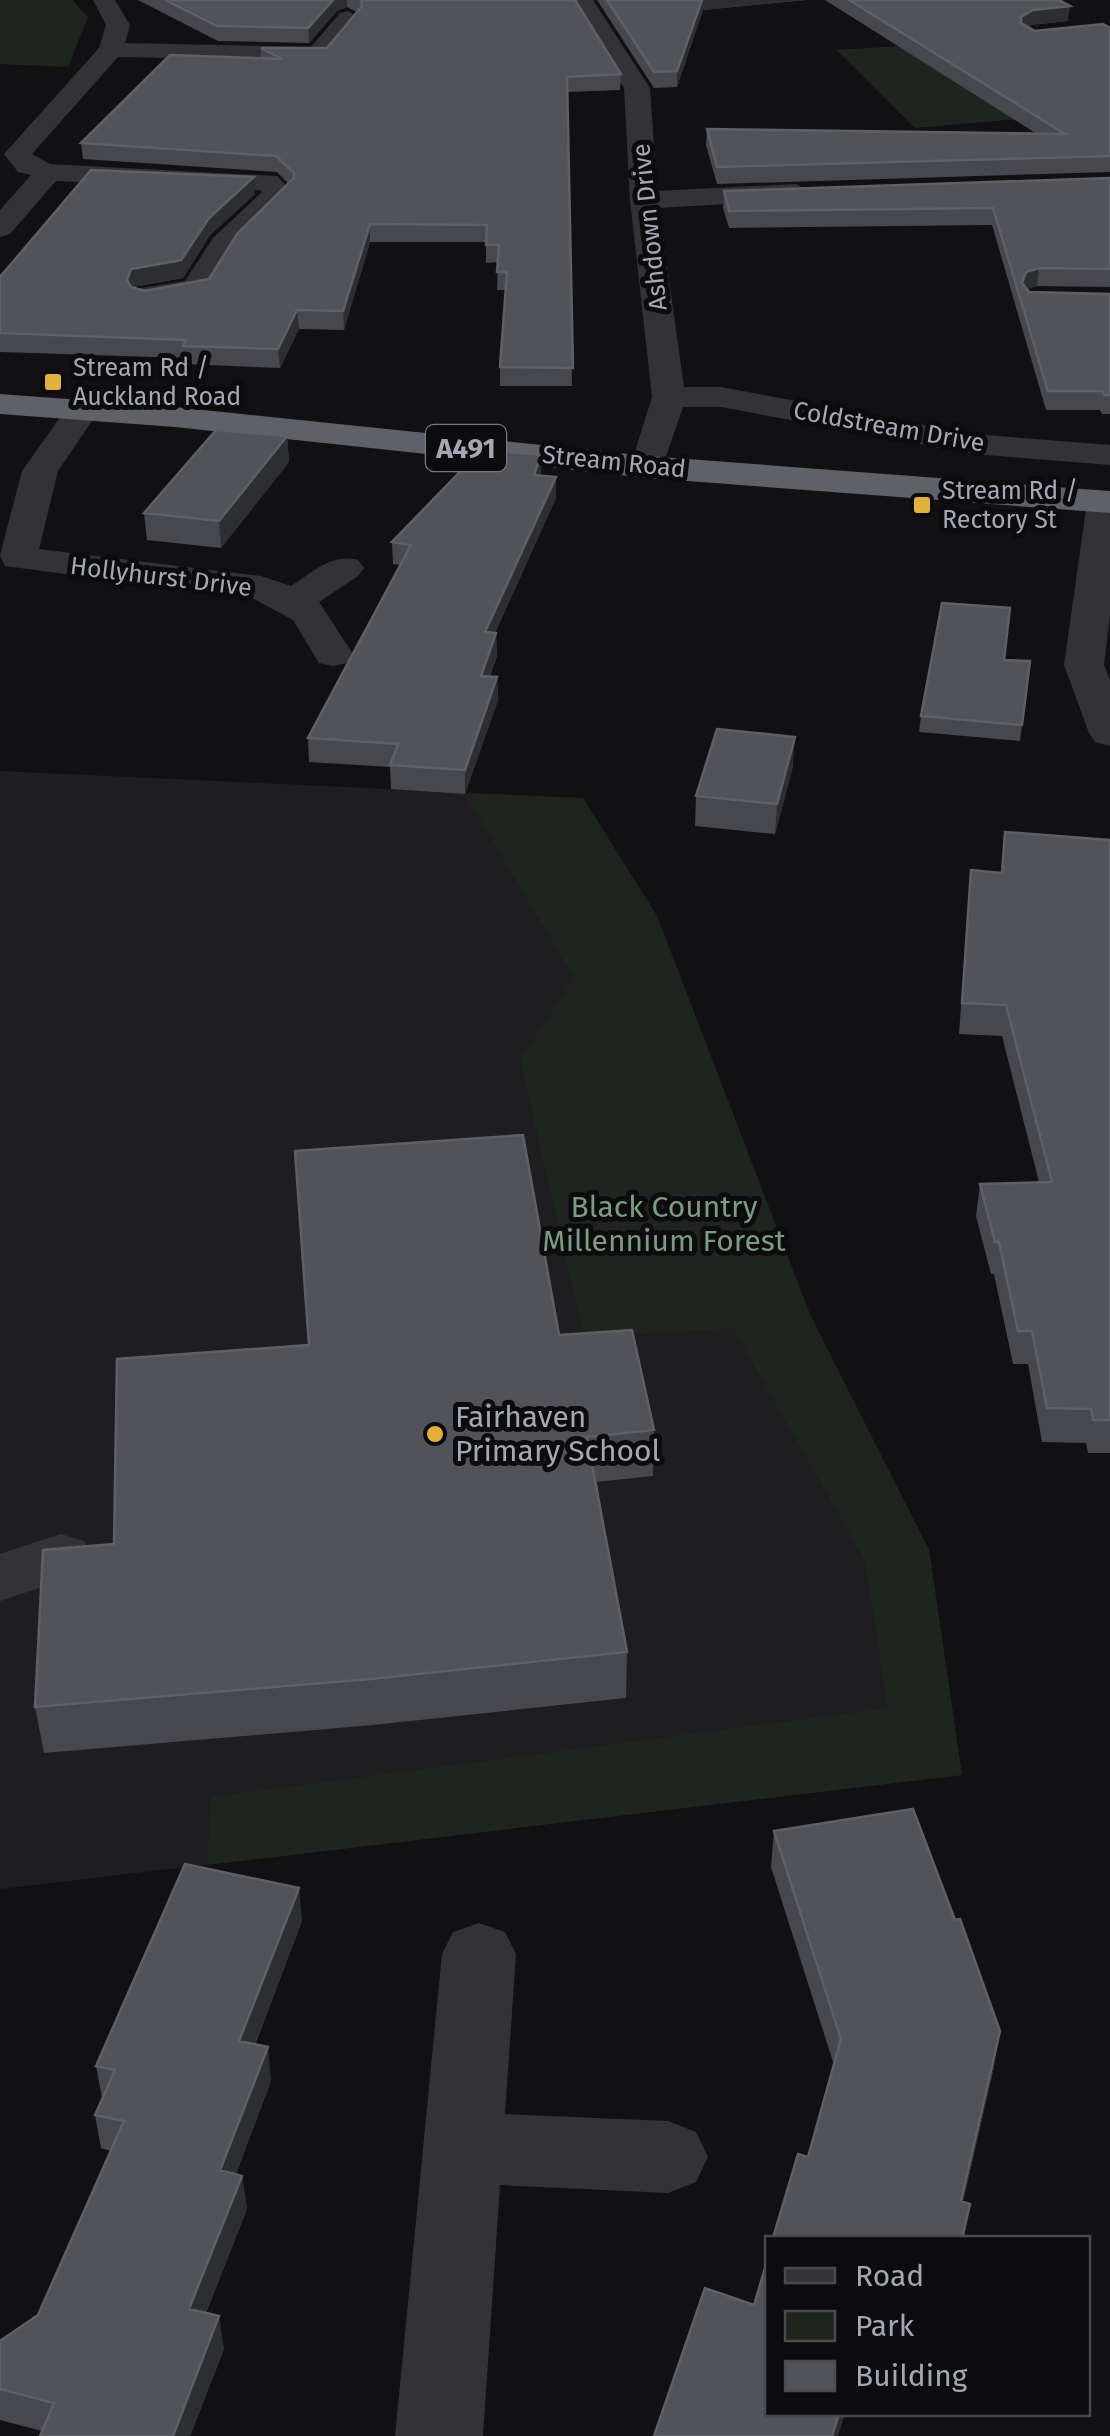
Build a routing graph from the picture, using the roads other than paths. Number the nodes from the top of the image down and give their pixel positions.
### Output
1 (104, 0) edge
2 (582, 0) edge
3 (348, 18) edge
4 (112, 50) junction
5 (49, 172) junction
6 (828, 190) edge
7 (644, 200) junction
8 (0, 228) edge
9 (146, 296) edge
10 (669, 397) junction
11 (0, 404) edge
12 (83, 409) junction
13 (1110, 455) edge
14 (648, 466) junction
15 (1108, 502) edge
16 (18, 558) junction
17 (345, 568) dead end
18 (1103, 589) edge
19 (0, 594) edge
20 (296, 600) junction
21 (334, 654) dead end
22 (1110, 733) edge
23 (61, 1557) edge
24 (0, 1578) edge
25 (479, 1954) dead end
26 (462, 2148) junction
27 (668, 2157) dead end
28 (438, 2436) edge

1 - 4 street
2 - 7 street, Ashdown Drive
3 - 4 street
4 - 5 street
5 - 8 street
5 - 9 street
6 - 7 street
7 - 10 street, Ashdown Drive
10 - 13 street, Coldstream Drive
10 - 14 street, Ashdown Drive
11 - 12 highway, Stream Road / A491
12 - 14 highway, Stream Road / A491
12 - 16 street
14 - 15 highway, Stream Road / A491
15 - 18 street
16 - 19 street
16 - 20 street, Hollyhurst Drive
17 - 20 street
18 - 22 street
20 - 21 street
23 - 24 street
25 - 26 street
26 - 27 street
26 - 28 street

